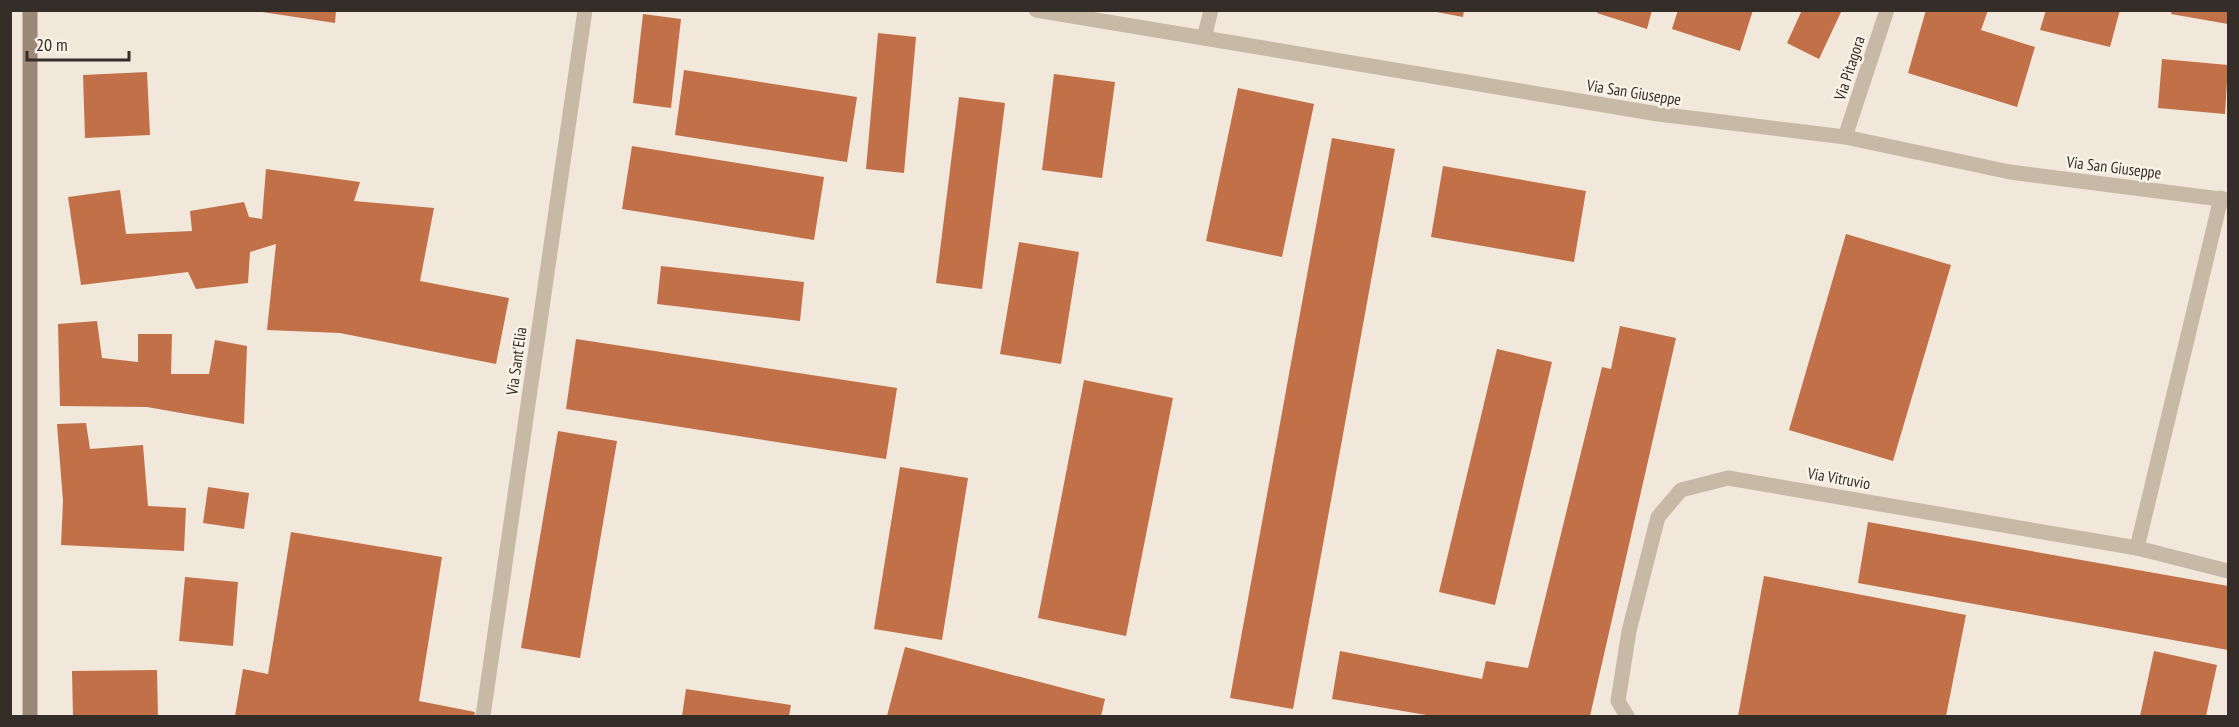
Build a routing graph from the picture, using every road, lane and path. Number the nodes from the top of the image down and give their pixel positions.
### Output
1 (30, 10) edge
2 (585, 10) edge
3 (1036, 10) edge
4 (1211, 10) edge
5 (1887, 10) edge
6 (1204, 39) junction
7 (1845, 137) junction
8 (2225, 199) edge
9 (2137, 548) junction
10 (2229, 571) edge
11 (30, 717) edge
12 (483, 717) edge
13 (1627, 717) edge

1 - 11 street
2 - 12 street, Via Sant'Elia
3 - 6 street, Via San Giuseppe
4 - 6 street
5 - 7 street, Via Pitagora
6 - 7 street, Via San Giuseppe
7 - 8 street, Via San Giuseppe
8 - 9 street
9 - 10 street, Via Vitruvio
9 - 13 street, Via Vitruvio

